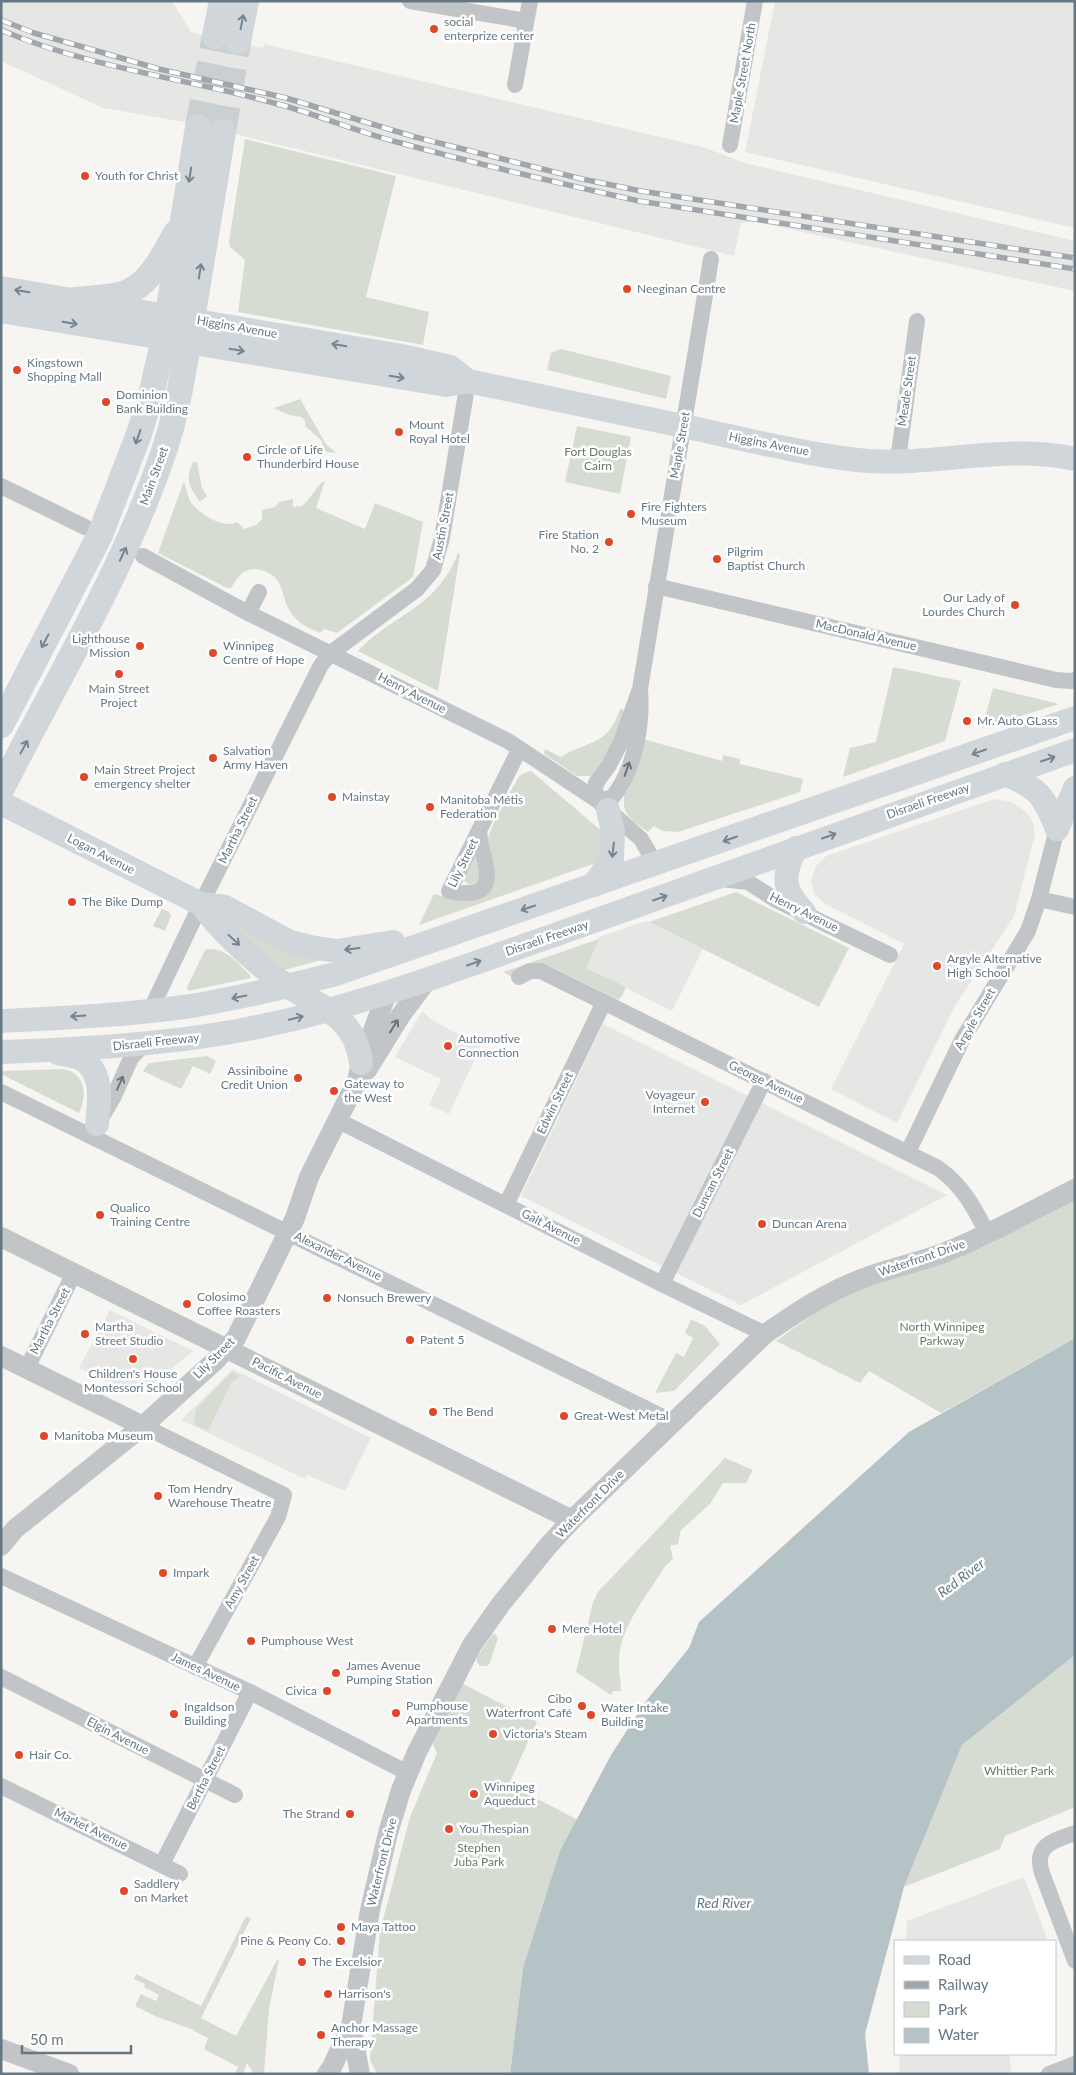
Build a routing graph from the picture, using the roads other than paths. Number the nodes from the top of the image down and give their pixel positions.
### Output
1 (222, 1) edge
2 (246, 1) edge
3 (410, 1) edge
4 (530, 1) edge
5 (755, 1) edge
6 (526, 21) junction
7 (515, 86) dead end
8 (198, 127) tunnel mouth
9 (223, 132) tunnel mouth
10 (730, 145) dead end
11 (182, 224) junction
12 (711, 259) dead end
13 (1, 288) edge
14 (76, 300) junction
15 (1, 311) edge
16 (917, 321) dead end
17 (178, 329) junction
18 (468, 380) junction
19 (684, 426) junction
20 (1075, 459) edge
21 (898, 460) junction
22 (1, 486) edge
23 (85, 527) dead end
24 (143, 556) dead end
25 (656, 586) junction
26 (259, 592) dead end
27 (248, 613) junction
28 (331, 653) junction
29 (1075, 680) edge
30 (640, 689) junction
31 (1075, 718) edge
32 (1, 725) edge
33 (520, 749) junction
34 (1075, 750) edge
35 (1005, 774) junction
36 (1075, 788) edge
37 (1, 790) edge
38 (1, 803) edge
39 (602, 805) junction
40 (1057, 829) junction
41 (479, 830) dead end
42 (796, 848) junction
43 (654, 865) junction
44 (716, 878) junction
45 (594, 885) junction
46 (1039, 899) junction
47 (201, 904) junction
48 (1075, 908) edge
49 (804, 912) junction
50 (502, 918) junction
51 (432, 942) junction
52 (526, 945) junction
53 (890, 955) dead end
54 (519, 978) dead end
55 (428, 979) junction
56 (286, 986) junction
57 (387, 993) junction
58 (604, 1002) junction
59 (150, 1010) junction
60 (327, 1010) junction
61 (1, 1021) edge
62 (144, 1044) junction
63 (47, 1050) junction
64 (1, 1052) edge
65 (359, 1072) junction
66 (764, 1082) junction
67 (1, 1092) edge
68 (337, 1120) junction
69 (94, 1129) junction
70 (908, 1152) junction
71 (1075, 1189) edge
72 (506, 1205) junction
73 (288, 1232) junction
74 (986, 1233) junction
75 (1, 1238) edge
76 (74, 1273) junction
77 (662, 1284) junction
78 (765, 1334) junction
79 (227, 1349) junction
80 (1, 1356) edge
81 (27, 1368) junction
82 (673, 1422) junction
83 (143, 1426) junction
84 (572, 1520) junction
85 (1, 1546) edge
86 (1, 1576) edge
87 (195, 1667) junction
88 (1, 1676) edge
89 (250, 1692) junction
90 (408, 1773) junction
91 (205, 1780) junction
92 (1, 1786) edge
93 (235, 1796) dead end
94 (1075, 1832) edge
95 (162, 1864) junction
96 (180, 1874) dead end
97 (1075, 1961) edge
98 (351, 2026) junction
99 (1, 2050) edge
100 (1075, 2064) edge
101 (69, 2074) edge
102 (327, 2074) edge
103 (360, 2074) edge
104 (1049, 2074) edge

1 -> 2 main road
3 - 6 street
4 - 6 street
5 - 10 street, Maple Street North
6 - 7 street
8 -> 11 main road, Main Street
17 -> 9 main road, Main Street
11 - 14 main road
11 - 17 main road, Main Street
12 - 19 street, Maple Street
14 -> 13 main road, Higgins Avenue
14 - 17 main road, Higgins Avenue
15 -> 17 main road, Higgins Avenue
16 - 21 street, Meade Street
17 - 18 main road, Higgins Avenue
17 -> 32 main road, Main Street
37 -> 17 main road, Main Street
18 - 19 main road, Higgins Avenue
18 - 28 street, Austin Street
19 - 21 main road, Higgins Avenue
19 - 25 street, Maple Street
20 - 21 main road, Higgins Avenue
22 - 23 street
24 - 27 street, Henry Avenue
25 - 29 street, MacDonald Avenue
25 - 30 street, Maple Street
26 - 27 street
27 - 28 street, Henry Avenue
28 - 33 street, Henry Avenue
28 - 47 street, Martha Street
39 -> 30 street, Maple Street
30 - 39 street, Maple Street
31 -> 43 main road
33 - 39 street, Henry Avenue
33 - 41 street, Lily Street
35 -> 34 main road, Disraeli Freeway
35 - 40 main road
42 -> 35 main road, Disraeli Freeway
36 - 40 main road
38 - 47 main road, Logan Avenue
39 - 43 street, Henry Avenue
39 -> 45 main road
40 - 46 street, Argyle Street
42 - 44 main road, Disraeli Freeway
42 - 49 main road
43 - 45 main road
43 - 52 main road
44 - 49 street, Henry Avenue
52 -> 44 main road, Disraeli Freeway
45 -> 50 main road
46 - 48 street
46 - 70 street, Argyle Street
50 -> 47 main road, Logan Avenue
47 -> 56 main road, Logan Avenue
47 - 59 street, Martha Street
49 - 53 street, Henry Avenue
50 - 51 main road
51 - 56 main road
51 - 57 main road
55 -> 52 main road, Disraeli Freeway
54 - 58 street, George Avenue
55 - 57 main road, Disraeli Freeway
65 -> 55 street, Lily Street
56 -> 59 main road
56 - 60 main road, Logan Avenue
57 - 60 main road, Disraeli Freeway
57 - 65 street, Lily Street
58 - 66 street, George Avenue
58 - 72 street, Edwin Street
59 -> 61 main road
62 -> 60 main road, Disraeli Freeway
60 - 65 main road, Logan Avenue
62 - 63 main road, Disraeli Freeway
69 -> 62 street
63 - 64 main road, Disraeli Freeway
63 - 69 main road
65 - 68 street, Lily Street
66 - 70 street, George Avenue
66 - 77 street, Duncan Street
67 - 69 street, Alexander Avenue
68 - 72 street, Galt Avenue
68 - 73 street, Lily Street
69 - 73 street, Alexander Avenue
70 - 74 street, George Avenue
71 - 74 street, Waterfront Drive
72 - 77 street, Galt Avenue
73 - 79 street, Lily Street
73 - 82 street, Alexander Avenue
74 - 78 street, Waterfront Drive
75 - 76 street, Pacific Avenue
76 - 79 street, Pacific Avenue
76 - 81 street, Martha Street
77 - 78 street, Galt Avenue
78 - 82 street, Waterfront Drive
79 - 83 street, Lily Street
79 - 84 street, Pacific Avenue
80 - 81 street
81 - 83 street
82 - 84 street, Waterfront Drive
83 - 85 street, Lily Street
83 - 87 street, Amy Street
84 - 90 street, Waterfront Drive
86 - 87 street, James Avenue
87 - 89 street, James Avenue
88 - 91 street, Elgin Avenue
89 - 90 street, James Avenue
89 - 91 street, Bertha Street
90 - 98 street, Waterfront Drive
91 - 93 street, Elgin Avenue
91 - 95 street, Bertha Street
92 - 95 street, Market Avenue
94 - 97 street
95 - 96 street, Market Avenue
98 - 102 street, Waterfront Drive
98 - 103 street, Waterfront Drive
99 - 101 street
100 - 104 street

